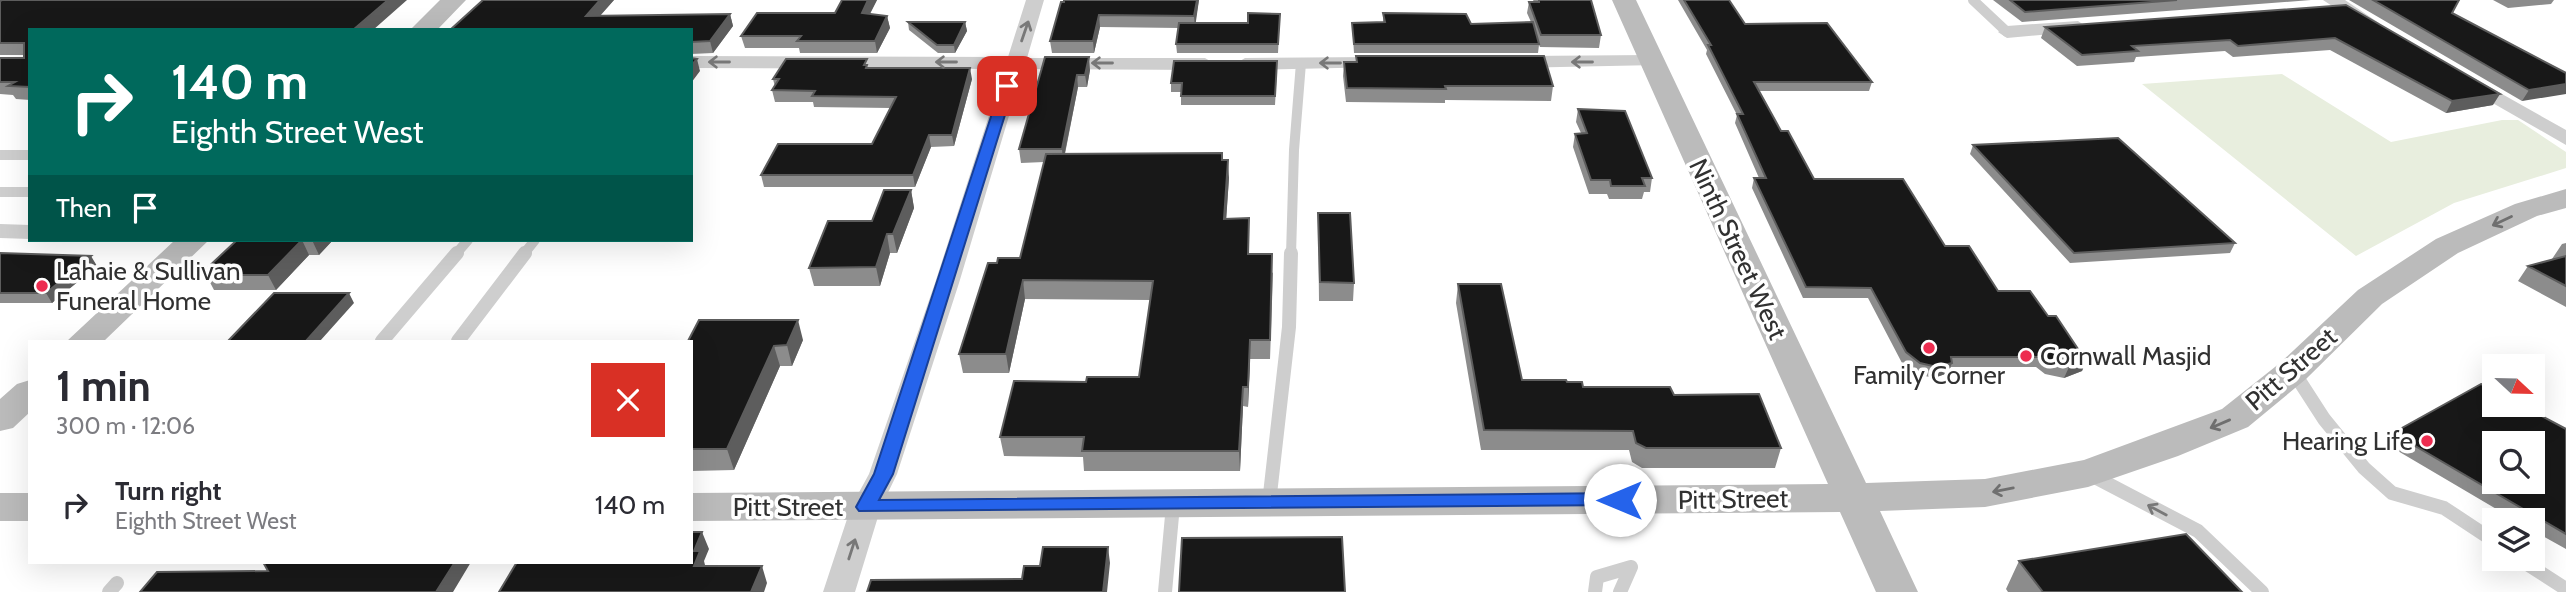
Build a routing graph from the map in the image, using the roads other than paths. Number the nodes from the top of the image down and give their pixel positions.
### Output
1 (454, 0) edge
2 (1035, 0) edge
3 (1624, 0) edge
4 (1973, 0) edge
5 (2338, 4) edge
6 (2310, 10) edge
7 (2104, 25) edge
8 (424, 28) edge
9 (2007, 32) joint
10 (2391, 35) edge
11 (1650, 61) junction
12 (693, 62) edge
13 (1015, 62) junction
14 (1496, 62) edge
15 (1301, 63) junction
16 (1398, 63) edge
17 (2449, 70) edge
18 (2566, 139) edge
19 (0, 155) edge
20 (28, 155) edge
21 (0, 192) edge
22 (28, 192) edge
23 (2566, 198) edge
24 (0, 231) edge
25 (28, 232) edge
26 (191, 242) edge
27 (466, 242) edge
28 (533, 242) edge
29 (85, 340) edge
30 (383, 340) edge
31 (458, 340) edge
32 (2294, 370) junction
33 (28, 394) edge
34 (0, 419) edge
35 (2088, 473) junction
36 (1854, 498) junction
37 (1268, 503) junction
38 (1173, 505) junction
39 (0, 507) edge
40 (28, 507) edge
41 (693, 507) edge
42 (866, 507) junction
43 (2482, 533) edge
44 (2215, 544) junction
45 (2197, 549) edge
46 (2538, 571) edge
47 (2566, 589) edge
48 (839, 592) edge
49 (1165, 592) edge
50 (1595, 592) edge
51 (1620, 592) edge
52 (1897, 592) edge
53 (2262, 592) edge

1 - 8 street
13 -> 2 street
3 - 11 street, Ninth Street West
4 - 9 lane
5 - 6 street
5 - 10 street
7 - 9 street
11 -> 14 street
11 - 36 street, Ninth Street West
13 -> 12 street
15 -> 13 street
13 - 42 street
16 -> 15 street
15 - 37 lane
17 - 18 street
19 - 20 lane
21 - 22 lane
23 -> 32 street, Pitt Street
24 - 25 street
26 - 29 street
27 - 30 lane
28 - 31 lane
32 -> 35 street, Pitt Street
32 - 43 lane
33 - 34 street
35 -> 36 street, Pitt Street
44 -> 35 lane
36 - 37 street, Pitt Street
36 - 52 street, Ninth Street West
37 - 38 street, Pitt Street
38 - 42 street, Pitt Street
38 - 49 lane
39 - 40 street
41 - 42 street, Pitt Street
48 -> 42 street
44 - 45 lane
44 - 53 lane
46 - 47 lane
50 - 51 lane

